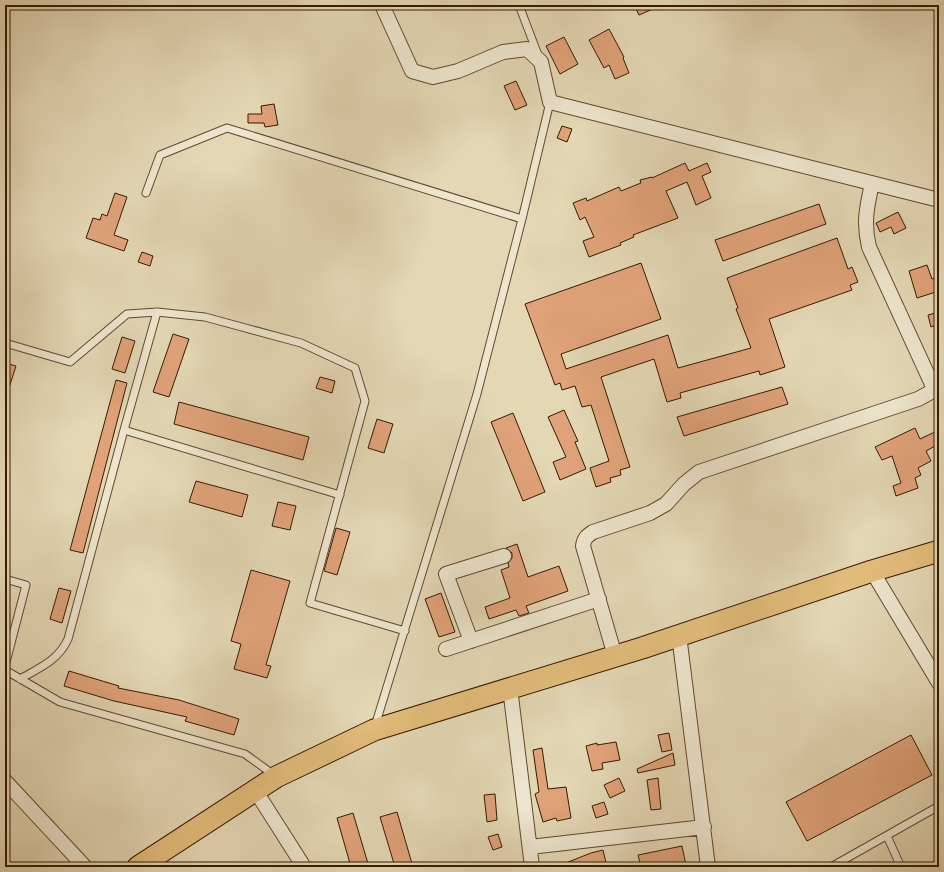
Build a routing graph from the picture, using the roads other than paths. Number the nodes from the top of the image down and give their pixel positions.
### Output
1 (382, 5) edge
2 (519, 5) edge
3 (936, 5) edge
4 (939, 12) edge
5 (541, 62) junction
6 (550, 102) junction
7 (872, 183) junction
8 (146, 193) dead end
9 (939, 200) edge
10 (522, 219) junction
11 (157, 312) junction
12 (5, 343) edge
13 (124, 430) junction
14 (340, 495) junction
15 (939, 551) edge
16 (504, 556) dead end
17 (872, 571) junction
18 (5, 578) edge
19 (599, 598) junction
20 (405, 631) junction
21 (679, 634) junction
22 (471, 640) junction
23 (446, 649) dead end
24 (615, 656) junction
25 (5, 666) edge
26 (5, 670) edge
27 (20, 679) junction
28 (939, 683) edge
29 (510, 688) junction
30 (374, 730) junction
31 (276, 777) junction
32 (5, 781) edge
33 (255, 790) junction
34 (939, 806) edge
35 (704, 827) junction
36 (887, 836) junction
37 (530, 846) junction
38 (84, 867) edge
39 (138, 867) edge
40 (304, 867) edge
41 (532, 867) edge
42 (708, 867) edge
43 (831, 867) edge
44 (901, 867) edge

1 - 5 street
2 - 5 lane
3 - 4 lane
5 - 6 street
6 - 7 street
6 - 10 lane
7 - 9 street
7 - 19 street
8 - 10 lane
10 - 20 lane
11 - 12 lane
11 - 13 lane
11 - 14 lane
13 - 14 lane
13 - 27 lane
14 - 20 lane
15 - 17 main road
16 - 22 street
17 - 21 main road
17 - 28 street
18 - 25 lane
19 - 22 street
19 - 24 street
20 - 30 lane
21 - 24 main road
21 - 35 street
22 - 23 street
24 - 29 main road
26 - 27 lane
27 - 31 lane
29 - 30 main road
29 - 37 street
30 - 31 main road
31 - 33 main road
32 - 38 street
33 - 39 main road
33 - 40 street
34 - 36 lane
35 - 37 street
35 - 42 street
36 - 43 lane
36 - 44 lane
37 - 41 street

